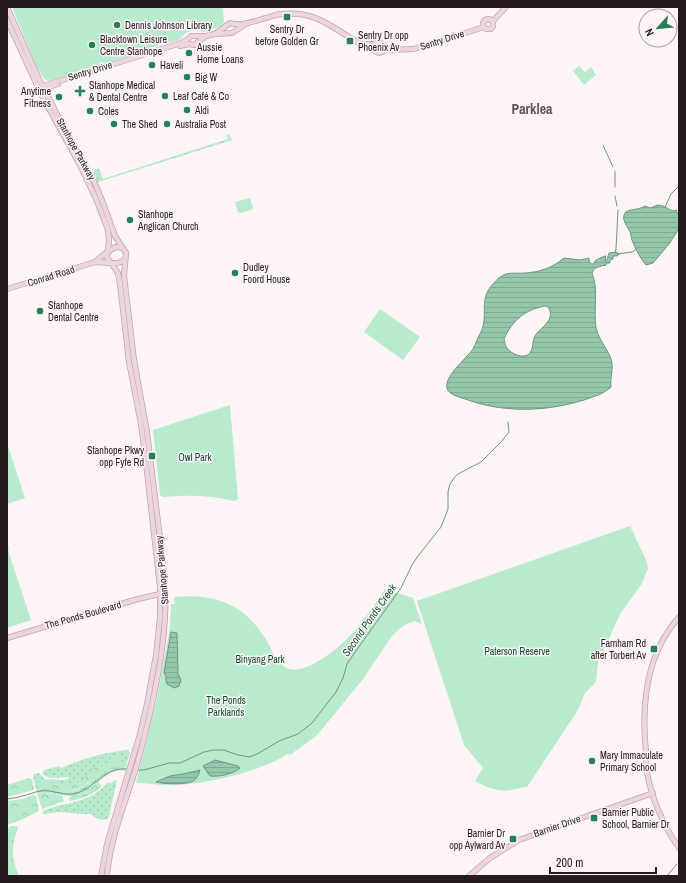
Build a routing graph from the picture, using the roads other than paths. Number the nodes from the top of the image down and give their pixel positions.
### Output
1 (7, 7) edge
2 (506, 7) edge
3 (7, 20) edge
4 (493, 21) junction
5 (247, 23) junction
6 (234, 24) junction
7 (226, 27) junction
8 (484, 27) junction
9 (236, 31) junction
10 (230, 33) junction
11 (215, 34) junction
12 (195, 36) junction
13 (206, 36) junction
14 (189, 41) junction
15 (197, 42) junction
16 (361, 43) junction
17 (376, 44) junction
18 (384, 45) junction
19 (400, 50) junction
20 (376, 51) junction
21 (382, 52) junction
22 (41, 88) junction
23 (123, 248) junction
24 (108, 252) junction
25 (125, 258) junction
26 (95, 262) junction
27 (111, 263) junction
28 (7, 290) edge
29 (160, 594) junction
30 (679, 617) edge
31 (7, 638) edge
32 (653, 793) junction
33 (679, 848) edge
34 (102, 876) edge
35 (106, 876) edge
36 (469, 876) edge

1 - 22 main road, Stanhope Parkway
2 - 4 main road
3 - 22 main road, Stanhope Parkway
4 - 8 main road
4 - 8 main road
5 - 6 main road
5 - 9 main road
5 - 16 main road
6 - 7 main road
6 - 9 main road
7 - 10 main road
7 - 11 main road
8 - 19 main road, Sentry Drive
9 - 10 main road
10 - 11 main road
11 - 13 main road
12 - 13 main road
12 - 14 main road
12 - 15 main road
13 - 15 main road
14 - 15 main road
14 - 22 main road, Sentry Drive
16 - 17 main road
16 - 20 main road
17 - 18 main road
17 - 20 main road
18 - 19 main road, Sentry Drive
18 - 21 main road
19 - 21 main road, Sentry Drive
20 - 21 main road
22 - 23 main road, Stanhope Parkway
22 - 24 main road, Stanhope Parkway
23 - 24 main road
23 - 25 main road
24 - 26 main road, Conrad Road
24 - 27 main road
25 - 27 main road
25 - 35 main road, Stanhope Parkway
26 - 27 main road, Conrad Road
26 - 28 main road, Conrad Road
27 - 29 main road, Stanhope Parkway
29 - 31 main road, The Ponds Boulevard
29 - 34 main road, Stanhope Parkway
30 - 32 main road
32 - 33 main road
32 - 36 main road, Barnier Drive

